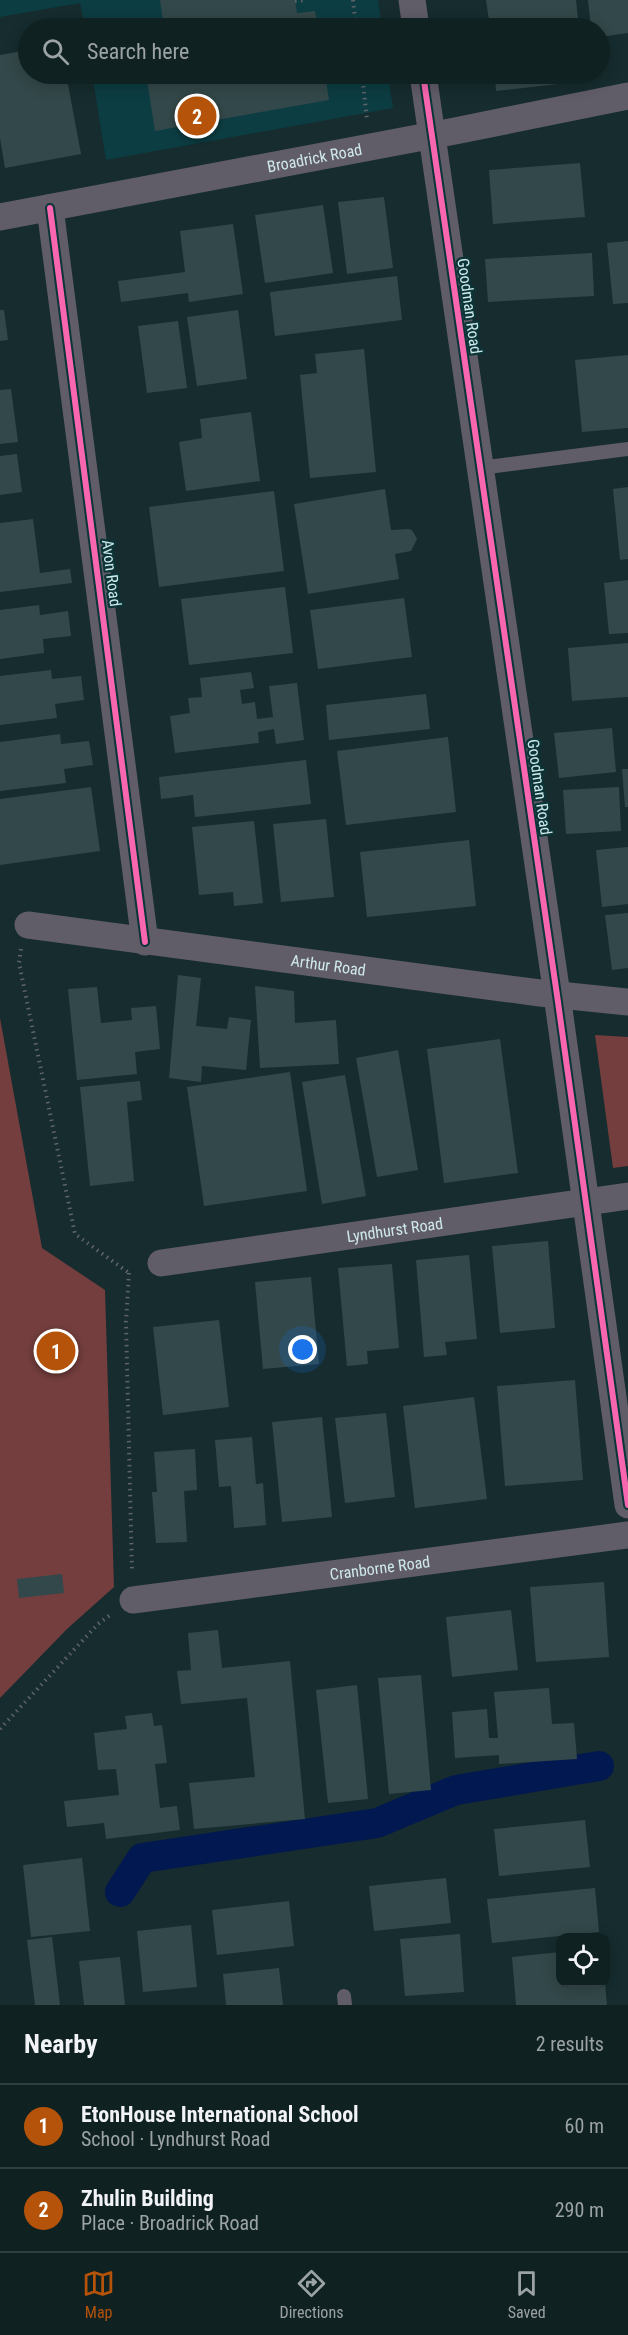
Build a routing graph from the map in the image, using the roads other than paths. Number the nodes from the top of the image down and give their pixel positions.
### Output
1 (412, 0) edge
2 (415, 18) edge
3 (424, 84) edge
4 (628, 96) edge
5 (432, 136) junction
6 (50, 208) junction
7 (0, 217) edge
8 (628, 449) edge
9 (480, 468) junction
10 (28, 925) road end
11 (145, 942) junction
12 (557, 995) junction
13 (628, 1002) edge
14 (628, 1196) edge
15 (586, 1202) junction
16 (161, 1263) dead end
17 (628, 1505) edge
18 (628, 1535) edge
19 (133, 1600) road end

1 - 2 street
3 - 5 street, Goodman Road
4 - 5 street, Broadrick Road
5 - 6 street, Broadrick Road
5 - 9 street, Goodman Road
6 - 7 street, Broadrick Road
6 - 11 street, Avon Road
8 - 9 lane
9 - 12 street, Goodman Road
10 - 11 street, Arthur Road
11 - 12 street, Arthur Road
12 - 13 street, Arthur Road
12 - 15 street, Goodman Road
14 - 15 street, Lyndhurst Road
15 - 16 street, Lyndhurst Road
15 - 17 street, Goodman Road
18 - 19 street, Cranborne Road

